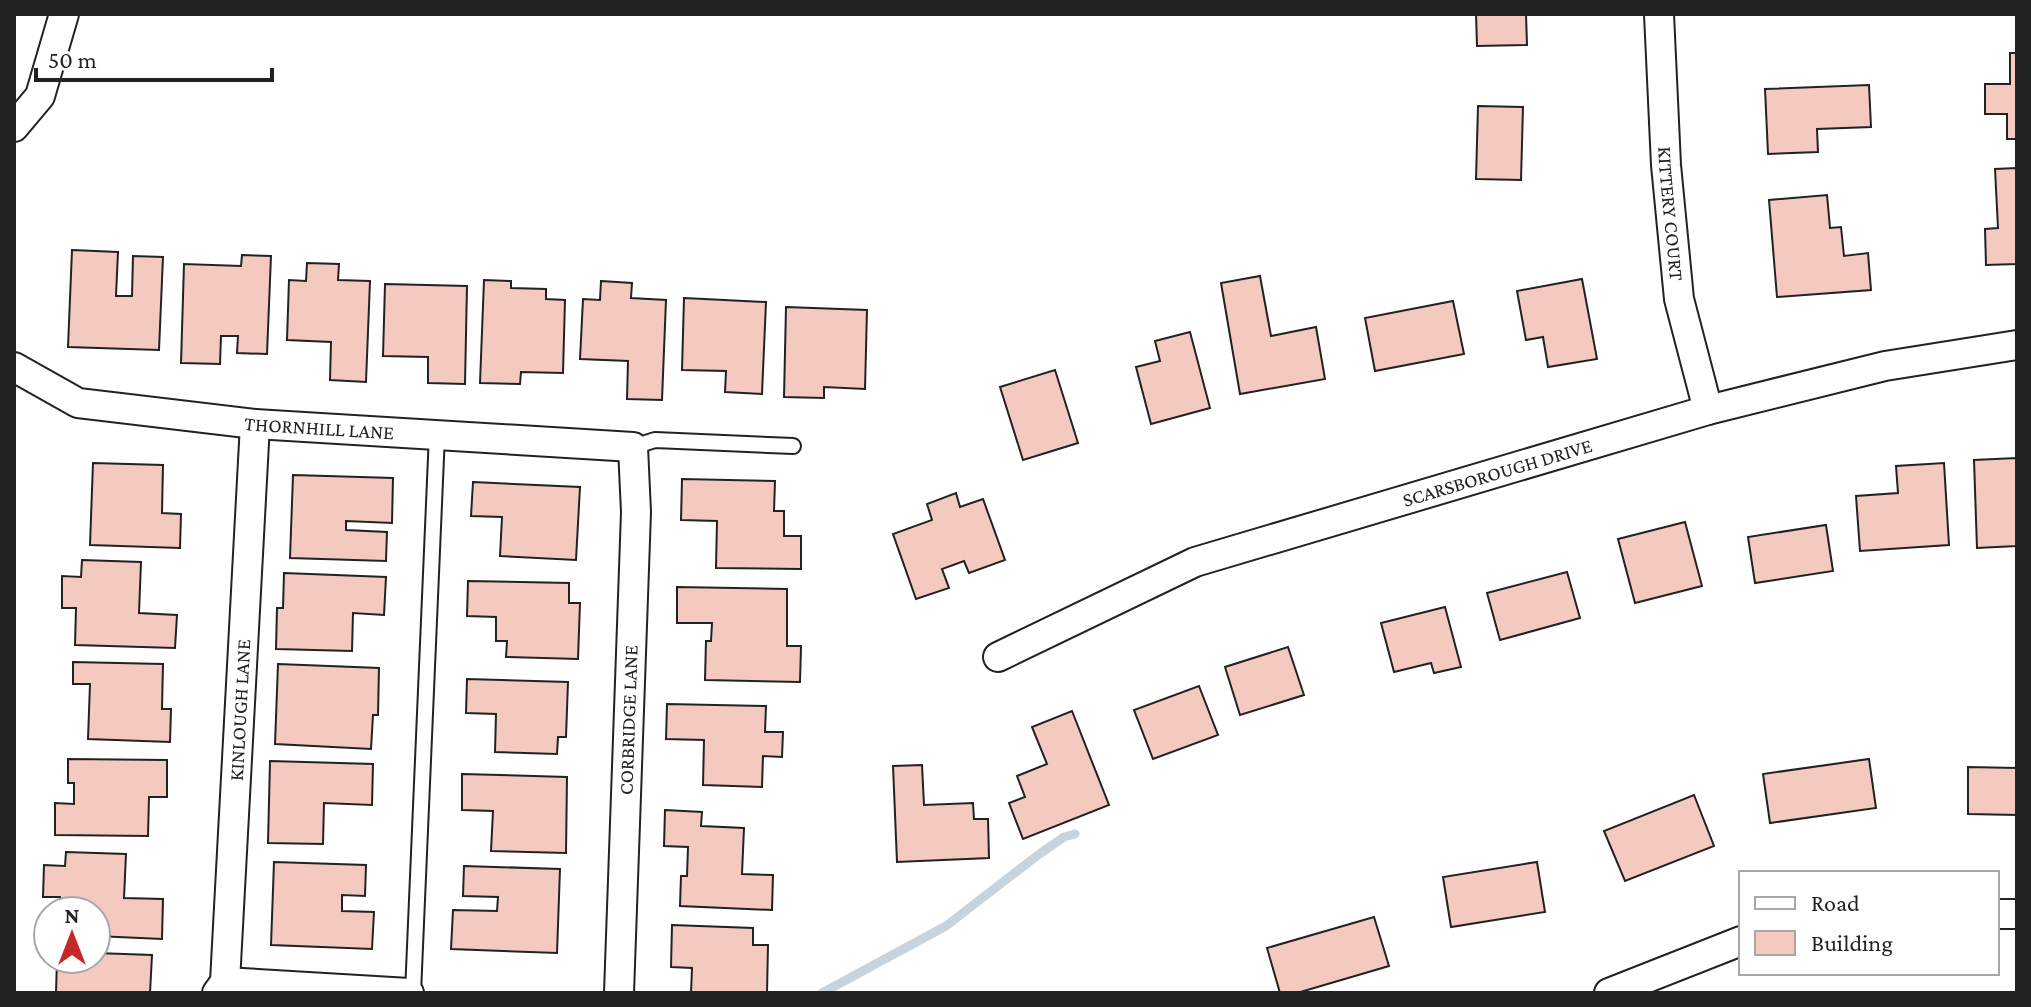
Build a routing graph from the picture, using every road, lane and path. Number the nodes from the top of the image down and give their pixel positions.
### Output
1 (64, 14) edge
2 (1659, 14) edge
3 (14, 127) edge
4 (2017, 345) edge
5 (14, 367) edge
6 (1708, 410) junction
7 (255, 424) junction
8 (437, 434) junction
9 (793, 446) dead end
10 (633, 447) junction
11 (998, 657) dead end
12 (1739, 942) edge
13 (221, 988) edge
14 (411, 993) edge
15 (619, 993) edge
16 (1609, 993) edge

1 - 3 street
2 - 6 street, KITTERY COURT
4 - 6 street, SCARSBOROUGH DRIVE
5 - 7 street, THORNHILL LANE
6 - 11 street, SCARSBOROUGH DRIVE
7 - 8 street, THORNHILL LANE
7 - 13 street, KINLOUGH LANE
8 - 10 street, THORNHILL LANE
8 - 14 lane
9 - 10 lane
10 - 15 street, CORBRIDGE LANE
12 - 16 street
13 - 14 street

